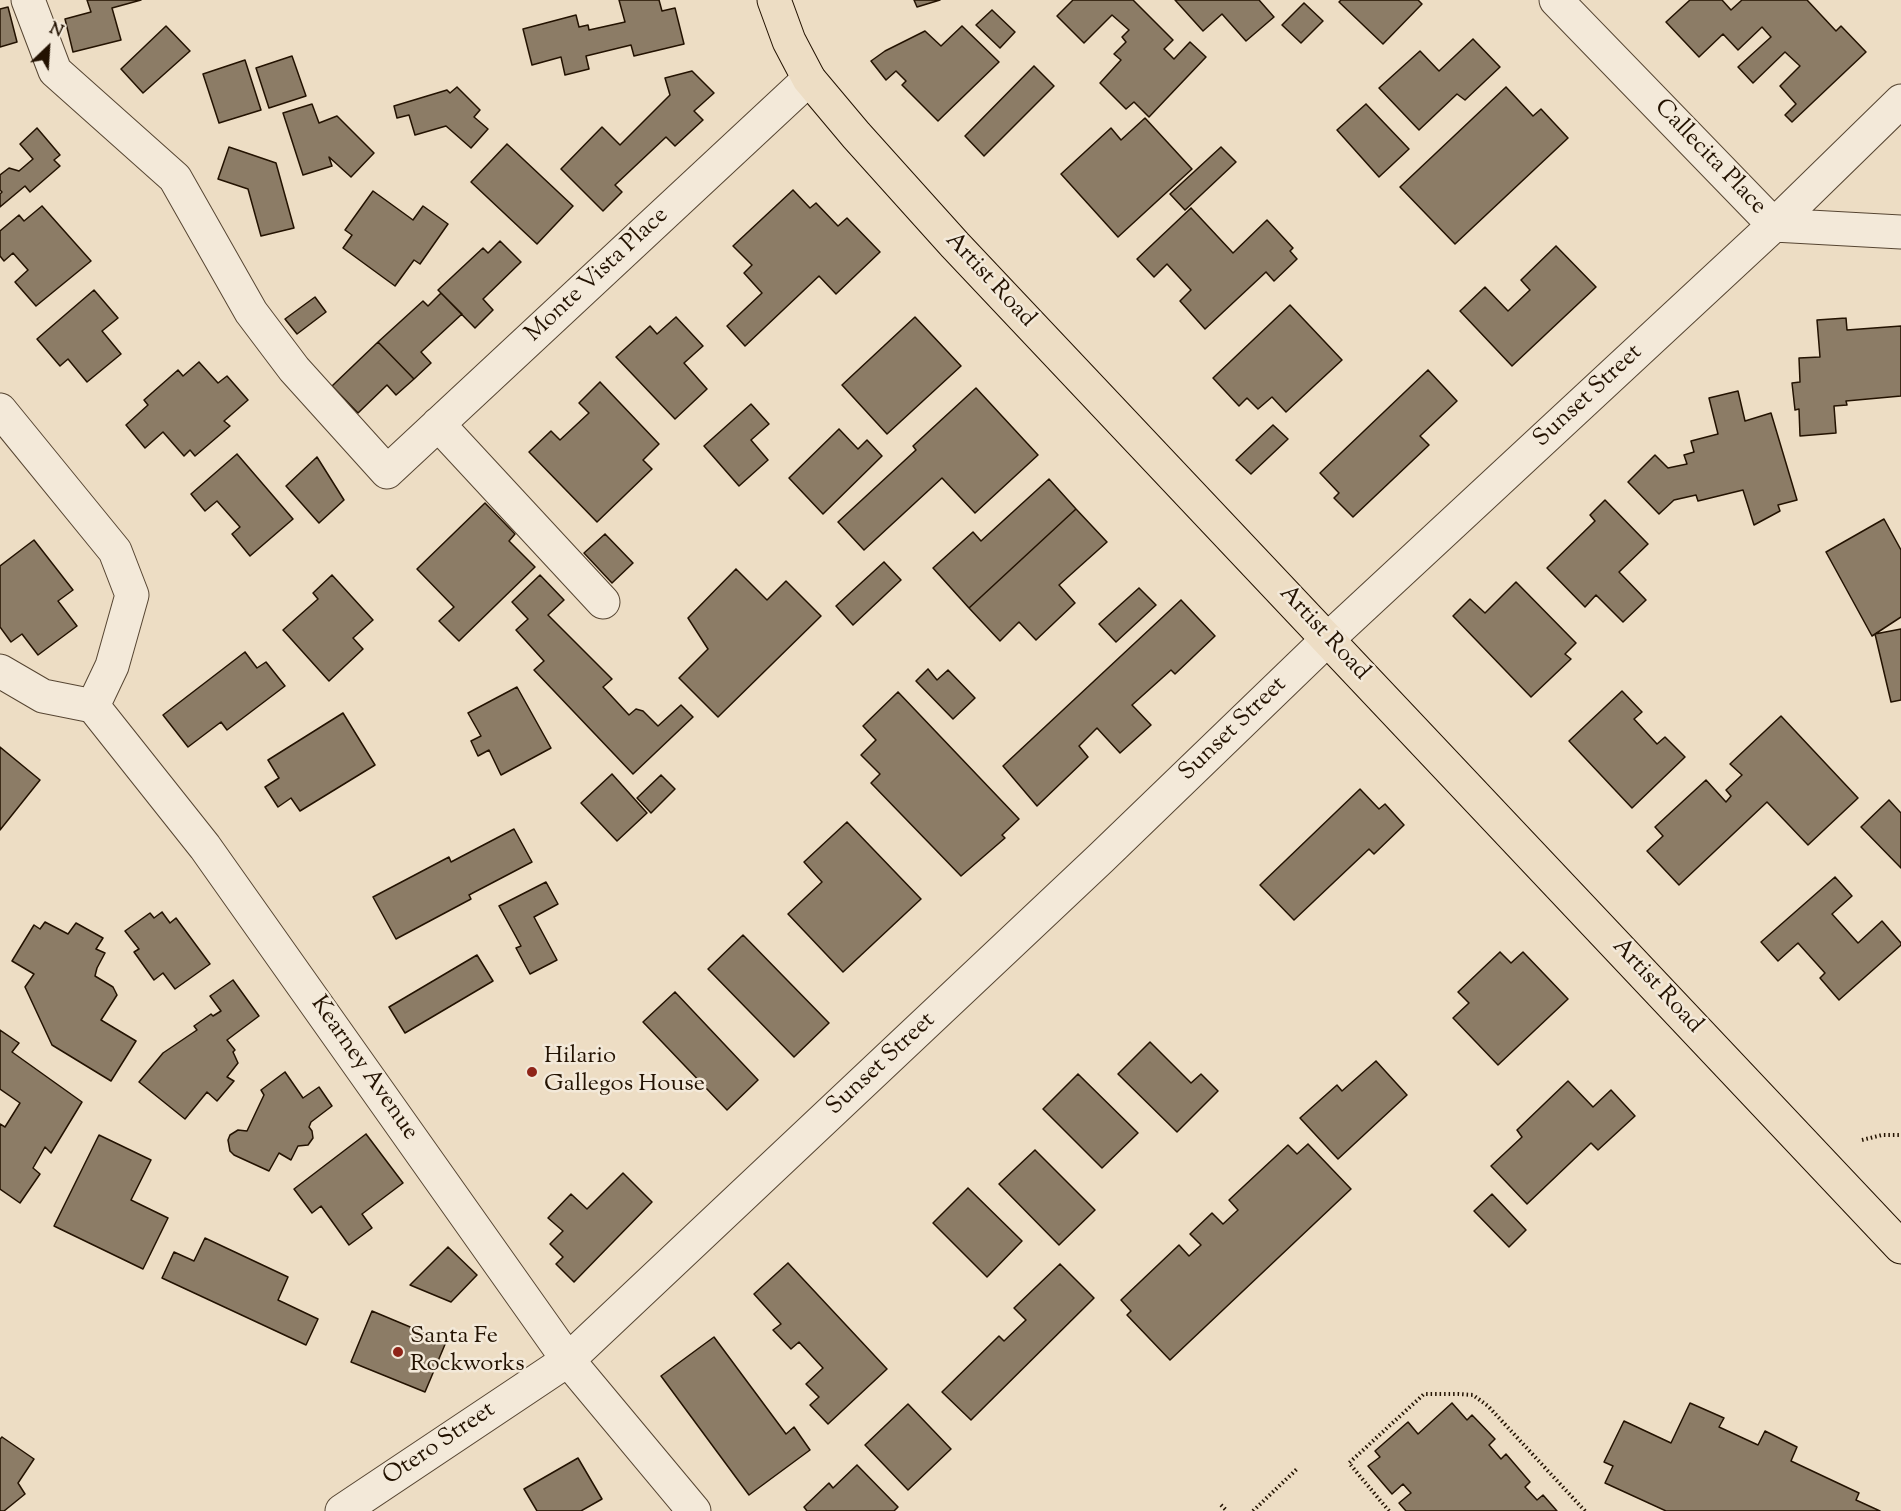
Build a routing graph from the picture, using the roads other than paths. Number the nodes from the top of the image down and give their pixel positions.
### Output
1 (28, 0) edge
2 (774, 0) edge
3 (1556, 0) edge
4 (809, 79) junction
5 (1901, 100) edge
6 (1774, 225) junction
7 (1901, 232) edge
8 (0, 410) edge
9 (438, 424) junction
10 (603, 602) dead end
11 (1328, 639) junction
12 (0, 671) edge
13 (93, 706) junction
14 (1901, 1247) edge
15 (568, 1360) junction
16 (342, 1511) edge
17 (694, 1511) edge

1 - 9 street, Monte Vista Place
2 - 4 main road, Artist Road
3 - 6 street, Callecita Place
4 - 9 street, Monte Vista Place
4 - 11 main road, Artist Road
5 - 6 street, Sunset Street
6 - 7 street, Callecita Place
6 - 11 street, Sunset Street
8 - 13 street
9 - 10 street
11 - 14 main road, Artist Road
11 - 15 street, Sunset Street
12 - 13 street
13 - 15 street, Kearney Avenue
15 - 16 street, Otero Street
15 - 17 street, Kearney Avenue

